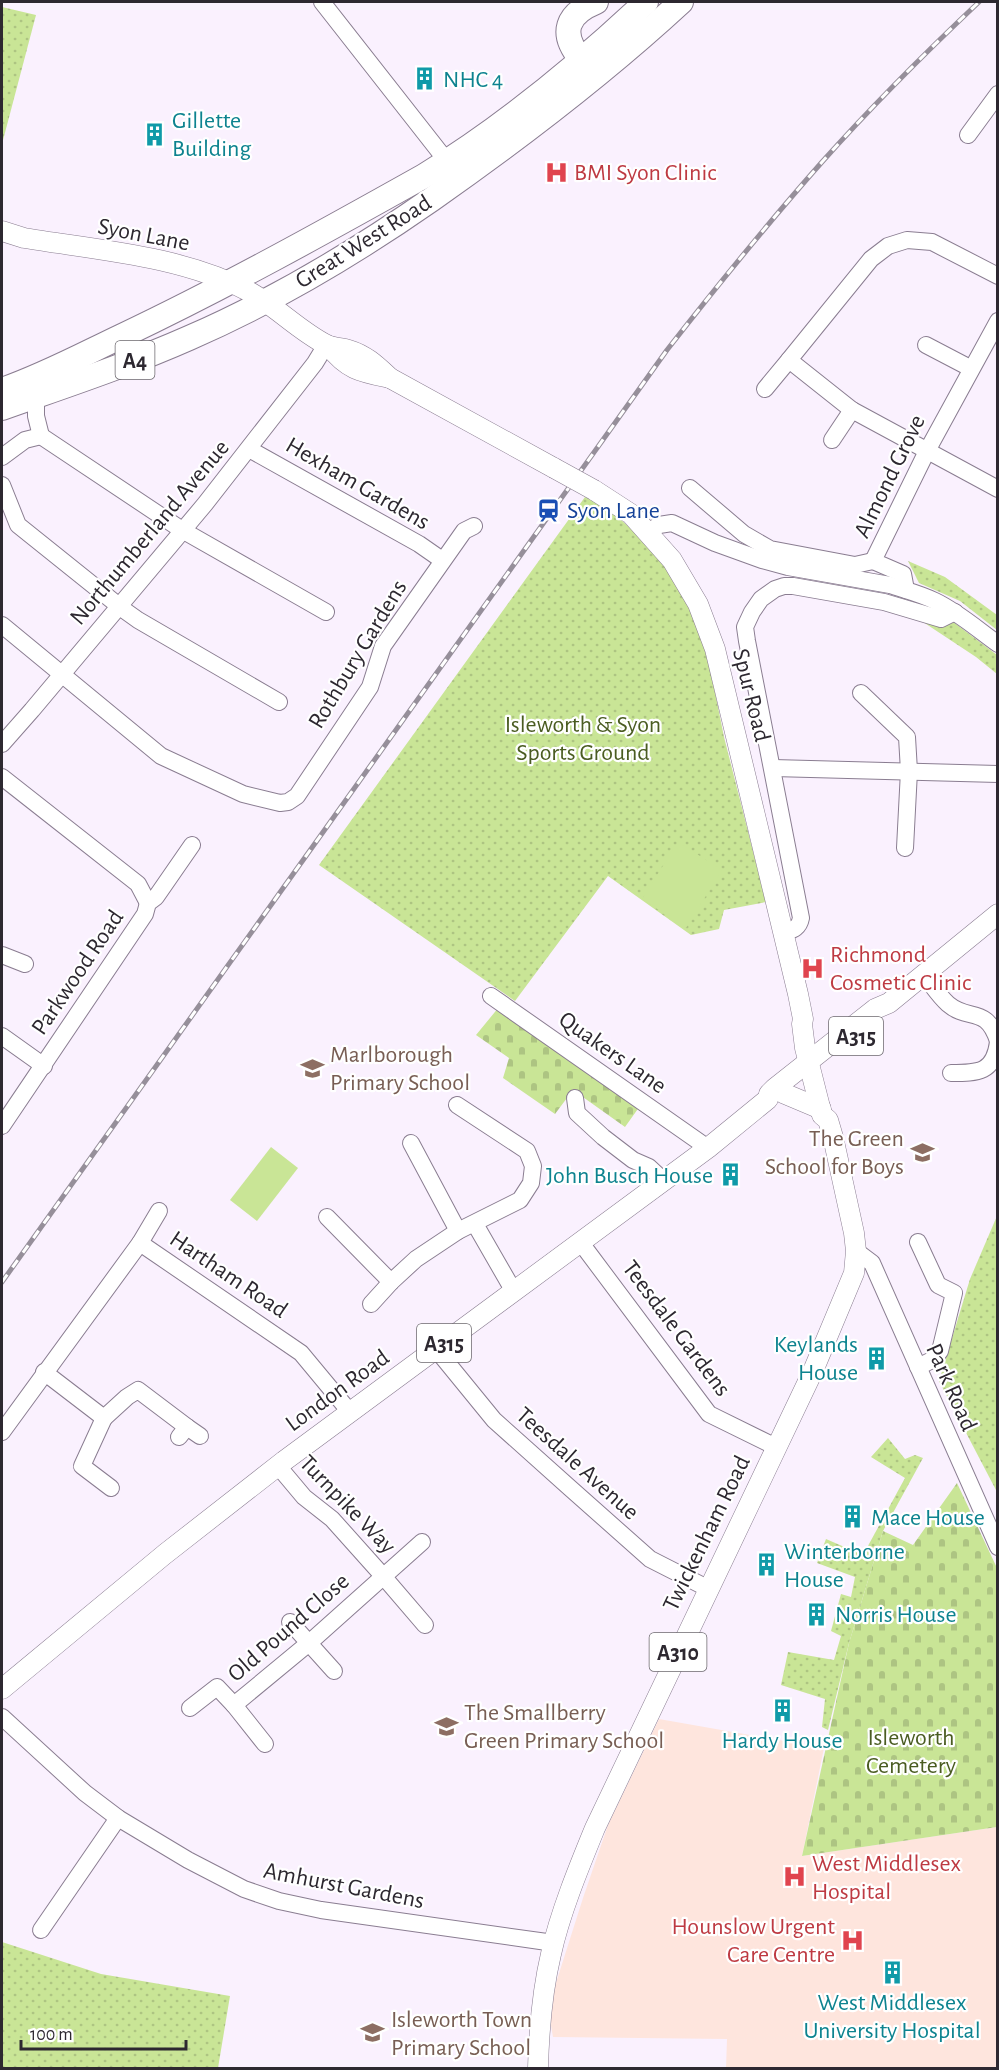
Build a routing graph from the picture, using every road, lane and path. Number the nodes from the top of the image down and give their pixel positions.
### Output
1 (322, 2) edge
2 (596, 2) edge
3 (646, 2) edge
4 (681, 2) edge
5 (628, 51) junction
6 (582, 59) junction
7 (998, 94) edge
8 (968, 135) dead end
9 (454, 170) junction
10 (2, 231) edge
11 (378, 234) junction
12 (998, 276) edge
13 (231, 283) junction
14 (265, 301) junction
15 (998, 321) edge
16 (109, 342) junction
17 (328, 345) junction
18 (926, 345) dead end
19 (789, 360) junction
20 (970, 368) junction
21 (765, 389) dead end
22 (2, 390) edge
23 (36, 396) junction
24 (2, 408) edge
25 (852, 410) junction
26 (41, 436) junction
27 (832, 440) dead end
28 (249, 449) junction
29 (927, 451) junction
30 (2, 457) edge
31 (534, 457) joint
32 (2, 485) edge
33 (690, 488) dead end
34 (998, 489) edge
35 (474, 526) dead end
36 (182, 531) junction
37 (647, 533) junction
38 (442, 560) junction
39 (873, 561) junction
40 (906, 590) junction
41 (118, 605) junction
42 (326, 612) dead end
43 (955, 612) junction
44 (2, 625) edge
45 (998, 644) edge
46 (61, 675) junction
47 (861, 693) dead end
48 (279, 702) dead end
49 (2, 744) edge
50 (773, 768) junction
51 (909, 771) junction
52 (998, 774) edge
53 (2, 777) edge
54 (192, 845) dead end
55 (905, 848) dead end
56 (148, 903) junction
57 (998, 914) edge
58 (783, 933) junction
59 (2, 955) edge
60 (25, 964) dead end
61 (924, 975) junction
62 (491, 996) dead end
63 (803, 1026) junction
64 (2, 1035) edge
65 (998, 1042) edge
66 (814, 1064) junction
67 (44, 1066) junction
68 (951, 1073) dead end
69 (776, 1093) junction
70 (574, 1098) dead end
71 (458, 1105) dead end
72 (824, 1114) junction
73 (2, 1126) edge
74 (411, 1143) dead end
75 (708, 1148) junction
76 (663, 1180) junction
77 (159, 1211) dead end
78 (327, 1216) dead end
79 (475, 1224) junction
80 (458, 1231) junction
81 (918, 1242) dead end
82 (140, 1243) junction
83 (581, 1243) junction
84 (856, 1251) junction
85 (391, 1282) junction
86 (513, 1290) junction
87 (371, 1304) dead end
88 (436, 1349) junction
89 (918, 1367) junction
90 (44, 1372) junction
91 (350, 1412) junction
92 (104, 1418) junction
93 (2, 1432) edge
94 (189, 1433) dead end
95 (776, 1447) junction
96 (278, 1466) junction
97 (111, 1488) dead end
98 (422, 1542) dead end
99 (998, 1548) edge
100 (384, 1576) junction
101 (708, 1588) junction
102 (290, 1622) dead end
103 (425, 1625) dead end
104 (309, 1643) junction
105 (334, 1671) dead end
106 (2, 1689) edge
107 (234, 1705) junction
108 (190, 1708) dead end
109 (2, 1717) edge
110 (265, 1743) dead end
111 (118, 1818) junction
112 (42, 1930) dead end
113 (554, 1944) junction
114 (538, 2068) edge

1 - 9 street
2 - 6 highway
3 - 6 highway, Great West Road / A4
4 - 5 highway, Great West Road / A4
5 - 6 highway
5 - 9 highway, Great West Road / A4
6 - 9 highway, Great West Road / A4
7 - 8 street
9 - 11 highway, Great West Road / A4
9 - 13 highway, Great West Road / A4
10 - 13 main road, Syon Lane
11 - 13 highway, A4
11 - 14 highway, Great West Road / A4
12 - 19 street
13 - 14 main road, Syon Lane
13 - 16 highway, Great West Road / A4
14 - 16 highway, A4
14 - 17 main road, Syon Lane
14 - 23 highway, Great West Road / A4
15 - 20 street, Almond Grove
16 - 22 highway, Great West Road / A4
17 - 28 street, Northumberland Avenue
17 - 31 main road, Syon Lane
18 - 20 street
19 - 21 street
19 - 25 street
20 - 29 street, Almond Grove
23 - 24 highway, Great West Road / A4
23 - 26 street
25 - 27 street
25 - 29 street
26 - 30 street
26 - 36 street
28 - 36 street, Northumberland Avenue
28 - 38 street, Hexham Gardens
29 - 34 street
29 - 39 street, Almond Grove
31 - 37 main road, Spur Road, bridge
32 - 41 street
33 - 39 street
35 - 38 street, Rothbury Gardens
36 - 41 street, Northumberland Avenue
36 - 42 street
37 - 40 street
37 - 58 main road, Spur Road
38 - 46 street, Rothbury Gardens
39 - 40 street, Almond Grove
40 - 43 street
41 - 46 street, Northumberland Avenue
41 - 48 street
43 - 45 street
43 - 50 street
44 - 46 street
46 - 49 street, Northumberland Avenue
47 - 51 street
50 - 51 street
50 - 58 street
51 - 52 street
51 - 55 street
53 - 56 street
54 - 56 street, Parkwood Road
56 - 67 street, Parkwood Road
57 - 61 main road, London Road / A315
58 - 63 main road, Spur Road
59 - 60 street
61 - 65 street
61 - 66 main road, London Road / A315
62 - 75 street, Quakers Lane
63 - 66 main road, Spur Road
63 - 69 main road
64 - 67 street
65 - 68 street
66 - 69 main road, London Road / A315
66 - 72 main road, Twickenham Road / A310
67 - 73 street, Parkwood Road
69 - 72 main road
69 - 75 main road, London Road / A315
70 - 76 street
71 - 79 street
72 - 84 main road, Twickenham Road / A310
74 - 80 street
75 - 76 main road, London Road / A315
76 - 83 main road, London Road / A315
77 - 82 street
78 - 85 street
79 - 80 street
79 - 86 street
80 - 85 street
81 - 89 street
82 - 90 street, Hartham Road
82 - 91 street, Hartham Road
83 - 86 main road, London Road / A315
83 - 95 street, Teesdale Gardens
84 - 89 street, Park Road
84 - 95 main road, Twickenham Road / A310
85 - 87 street
86 - 88 main road, London Road / A315
88 - 91 main road, London Road / A315
88 - 101 street, Teesdale Avenue
89 - 99 street, Park Road
90 - 92 street
90 - 93 street, Hartham Road
91 - 96 main road, London Road / A315
92 - 94 street
92 - 97 street
95 - 101 main road, Twickenham Road / A310
96 - 100 street, Turnpike Way
96 - 106 main road, London Road / A315
98 - 100 street, Turnpike Way
100 - 103 street, Turnpike Way
100 - 104 street, Old Pound Close
101 - 113 main road, Twickenham Road / A310
102 - 104 street
104 - 105 street
104 - 107 street, Old Pound Close
107 - 108 street
107 - 110 street, Old Pound Close
109 - 111 street, Amhurst Gardens
111 - 112 street
111 - 113 street, Amhurst Gardens
113 - 114 main road, Twickenham Road / A310

